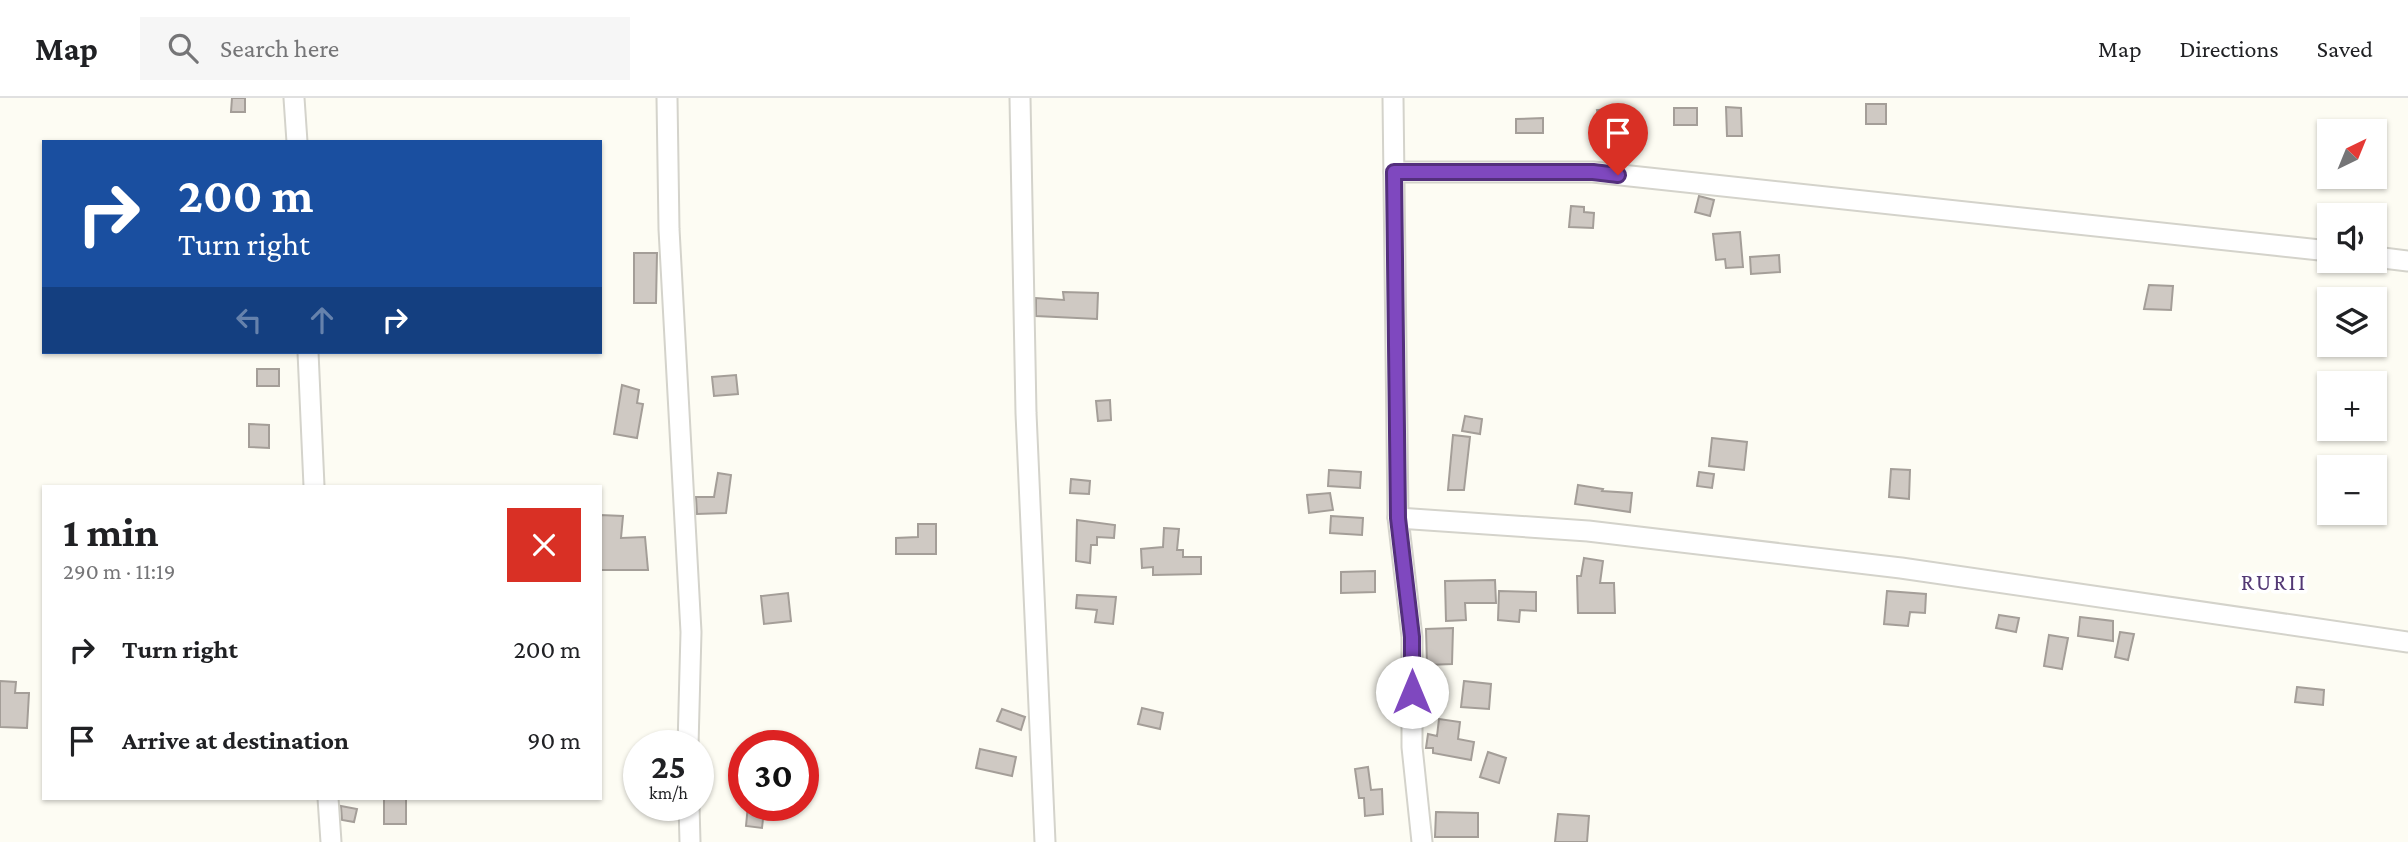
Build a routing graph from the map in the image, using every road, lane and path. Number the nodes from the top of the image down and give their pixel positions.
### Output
1 (294, 98) edge
2 (667, 98) edge
3 (1020, 98) edge
4 (1393, 98) edge
5 (297, 140) edge
6 (1394, 172) junction
7 (2317, 250) edge
8 (2387, 258) edge
9 (2408, 261) edge
10 (308, 354) edge
11 (314, 485) edge
12 (1398, 518) junction
13 (2408, 642) edge
14 (688, 730) edge
15 (328, 800) edge
16 (689, 821) edge
17 (331, 842) edge
18 (690, 842) edge
19 (1045, 842) edge
20 (1422, 842) edge

1 - 5 street
2 - 14 street
3 - 19 street
4 - 6 street
6 - 7 street
6 - 12 street
8 - 9 street
10 - 11 street
12 - 13 street
12 - 20 street
15 - 17 street
16 - 18 street

